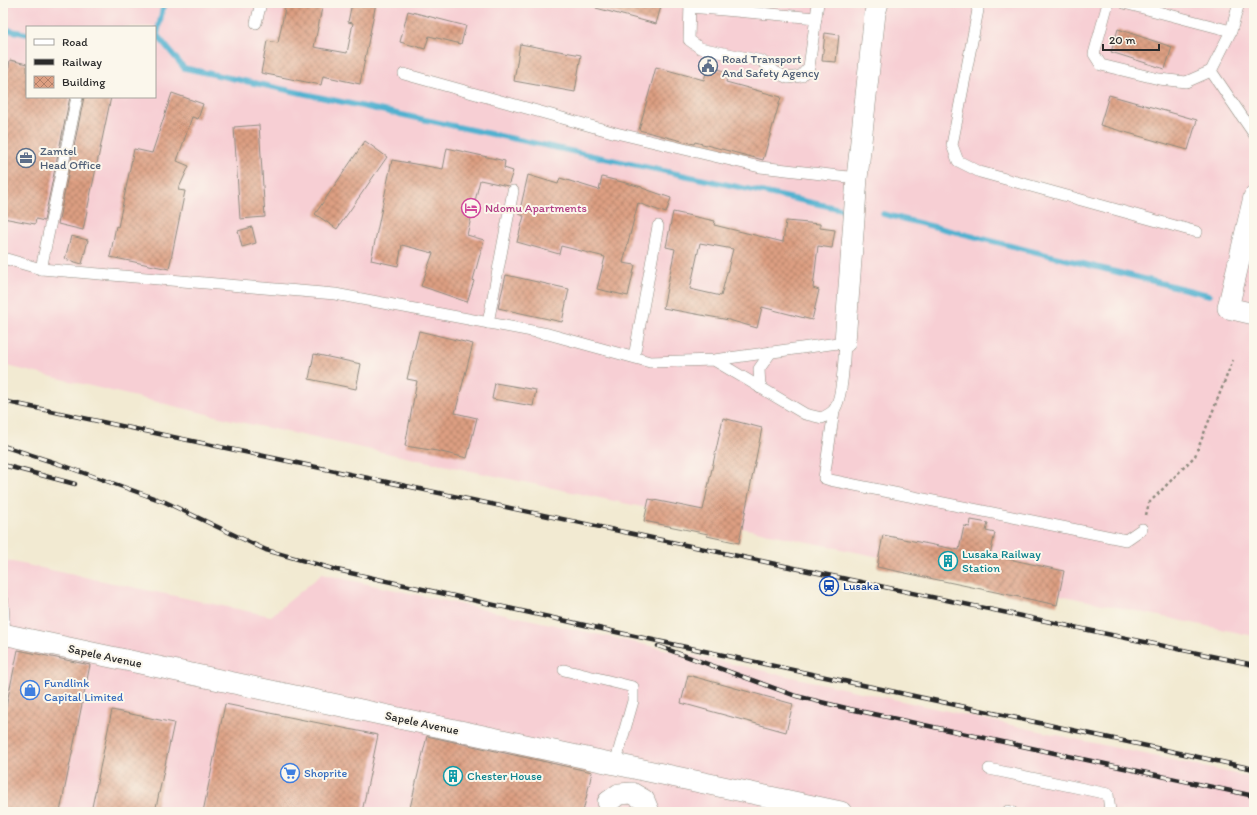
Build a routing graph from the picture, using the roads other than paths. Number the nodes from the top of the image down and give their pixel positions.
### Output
1 (261, 3) edge
2 (818, 3) edge
3 (878, 3) edge
4 (974, 3) edge
5 (1108, 3) edge
6 (1124, 3) edge
7 (1239, 3) edge
8 (690, 5) edge
9 (816, 18) junction
10 (256, 24) dead end
11 (1230, 31) junction
12 (1211, 71) junction
13 (404, 74) dead end
14 (77, 98) edge
15 (1254, 134) edge
16 (857, 178) junction
17 (513, 191) dead end
18 (1254, 197) edge
19 (658, 226) dead end
20 (1198, 232) dead end
21 (3, 258) edge
22 (41, 270) junction
23 (1254, 314) edge
24 (488, 323) junction
25 (845, 342) junction
26 (771, 352) junction
27 (634, 357) junction
28 (714, 360) junction
29 (760, 388) junction
30 (834, 411) junction
31 (1142, 529) road end
32 (3, 602) edge
33 (4, 636) edge
34 (564, 670) dead end
35 (615, 764) junction
36 (989, 769) dead end
37 (657, 773) junction
38 (607, 807) edge
39 (650, 812) edge
40 (841, 812) edge
41 (1110, 812) edge

1 - 10 lane
2 - 9 lane
3 - 16 street
4 - 20 lane
5 - 12 lane
6 - 11 lane
7 - 11 lane
8 - 9 lane
8 - 9 lane
11 - 12 lane
12 - 15 lane
13 - 16 lane
14 - 22 lane
16 - 25 street
17 - 24 lane
18 - 23 street
19 - 27 lane
21 - 22 lane
22 - 24 lane
24 - 27 lane
25 - 26 lane
25 - 30 lane
26 - 28 lane
26 - 29 lane
27 - 28 lane
28 - 29 lane
29 - 30 lane
30 - 31 lane
32 - 33 lane
33 - 35 street, Sapele Avenue
34 - 35 lane
35 - 37 street, Sapele Avenue
35 - 38 street
36 - 41 lane
37 - 39 street
37 - 40 street, Sapele Avenue
38 - 39 street

